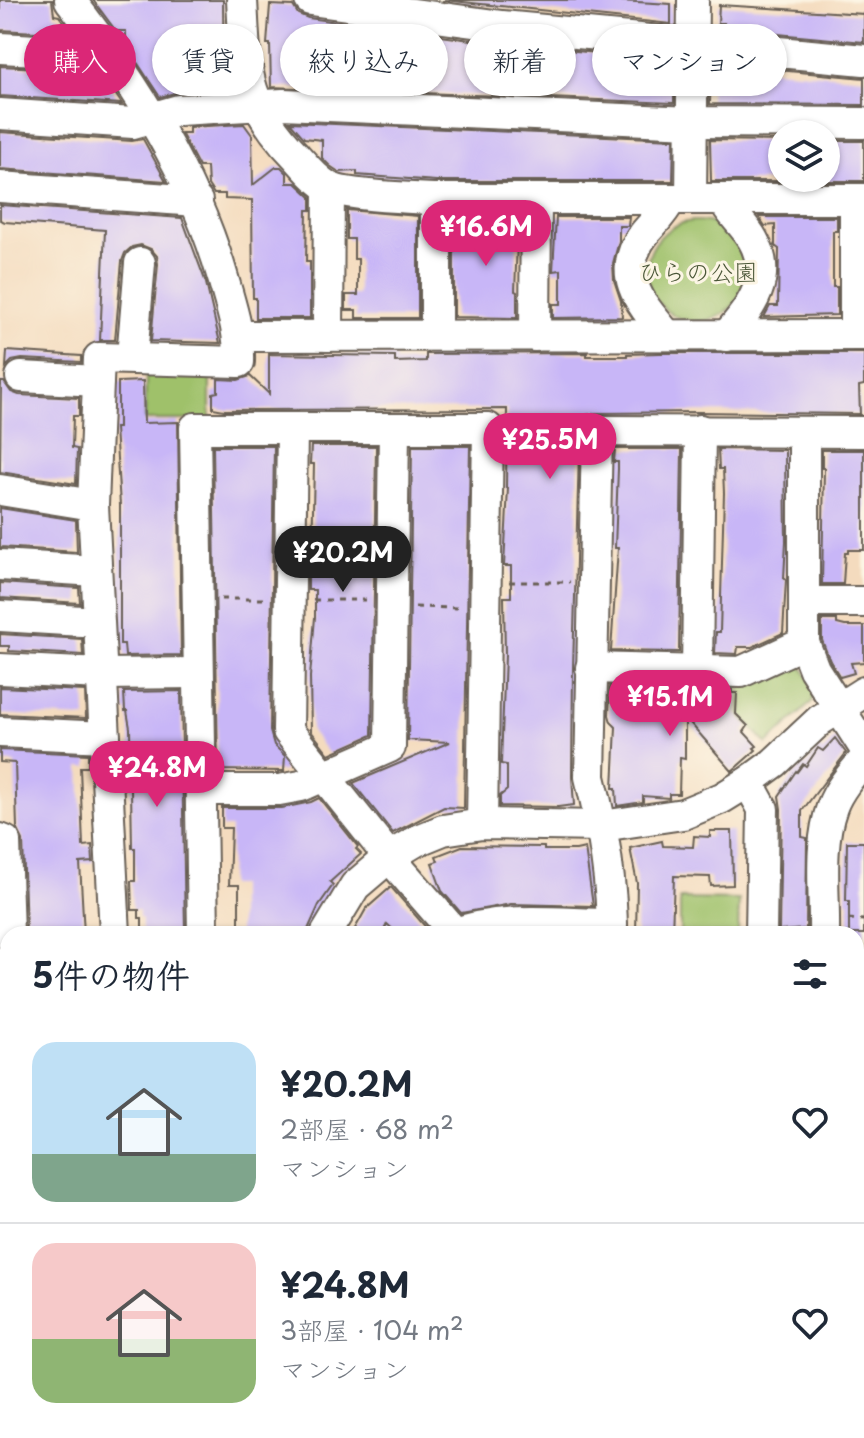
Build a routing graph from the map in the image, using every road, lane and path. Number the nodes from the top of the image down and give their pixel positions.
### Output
1 (70, 0) edge
2 (242, 0) edge
3 (310, 0) edge
4 (693, 0) edge
5 (89, 24) edge
6 (692, 24) edge
7 (592, 35) edge
8 (0, 48) edge
9 (24, 49) edge
10 (787, 53) edge
11 (864, 60) edge
12 (136, 92) edge
13 (692, 96) edge
14 (257, 107) junction
15 (0, 114) edge
16 (152, 118) junction
17 (692, 122) junction
18 (864, 123) edge
19 (0, 187) edge
20 (329, 188) junction
21 (436, 199) junction
22 (536, 199) junction
23 (681, 199) junction
24 (723, 199) junction
25 (859, 199) edge
26 (197, 201) junction
27 (140, 263) dead end
28 (436, 335) junction
29 (667, 335) junction
30 (860, 335) edge
31 (240, 336) junction
32 (328, 336) junction
33 (535, 336) junction
34 (726, 336) junction
35 (132, 357) junction
36 (21, 377) dead end
37 (98, 381) junction
38 (394, 428) junction
39 (292, 429) junction
40 (700, 430) junction
41 (804, 432) junction
42 (864, 432) edge
43 (0, 490) edge
44 (93, 505) junction
45 (0, 565) edge
46 (96, 571) junction
47 (594, 582) junction
48 (485, 595) junction
49 (805, 602) junction
50 (864, 602) edge
51 (392, 607) junction
52 (0, 616) edge
53 (98, 622) junction
54 (804, 643) junction
55 (591, 668) junction
56 (0, 669) edge
57 (198, 673) junction
58 (697, 673) junction
59 (101, 674) junction
60 (864, 692) edge
61 (837, 708) junction
62 (0, 732) edge
63 (105, 737) junction
64 (864, 747) edge
65 (864, 760) edge
66 (326, 777) junction
67 (748, 782) junction
68 (201, 790) junction
69 (482, 824) junction
70 (602, 826) junction
71 (0, 839) edge
72 (389, 857) junction
73 (8, 926) edge
74 (115, 926) edge
75 (203, 926) edge
76 (331, 926) edge
77 (448, 926) edge
78 (612, 926) edge
79 (761, 926) edge
80 (824, 926) edge

1 - 5 street
2 - 14 street
3 - 7 street
4 - 6 street
8 - 9 street
10 - 11 street
12 - 16 street
13 - 17 street
14 - 16 street
14 - 17 street
14 - 20 street
15 - 16 street
16 - 26 street
17 - 18 street
17 - 23 street
19 - 26 street
20 - 21 street
20 - 32 street
21 - 22 street
21 - 28 street
22 - 23 street
22 - 33 street
23 - 24 street
23 - 29 street
24 - 25 street
24 - 34 street
25 - 30 street
26 - 31 street
27 - 35 street
28 - 32 street
28 - 33 street
29 - 33 street
29 - 34 street
30 - 34 street
31 - 32 street
31 - 35 street
35 - 37 street
36 - 37 street
37 - 44 street
38 - 39 street
38 - 48 street
38 - 51 street
39 - 57 street
39 - 66 street
40 - 41 street
40 - 47 street
40 - 58 street
41 - 42 street
41 - 49 street
43 - 44 street
44 - 46 street
45 - 46 street
46 - 53 street
47 - 48 path
47 - 55 street
48 - 51 path
48 - 69 street
49 - 50 street
49 - 54 street
51 - 66 street
52 - 53 street
53 - 59 street
54 - 58 street
54 - 61 street
55 - 58 street
55 - 70 street
56 - 59 street
57 - 59 street
57 - 68 street
59 - 63 street
60 - 61 street
61 - 64 street
61 - 67 street
62 - 63 street
63 - 74 street
65 - 80 street
66 - 68 street
66 - 72 street
67 - 70 street
67 - 79 street
68 - 75 street
69 - 70 street
69 - 72 street
70 - 78 street
71 - 73 street
72 - 76 street
72 - 77 street

